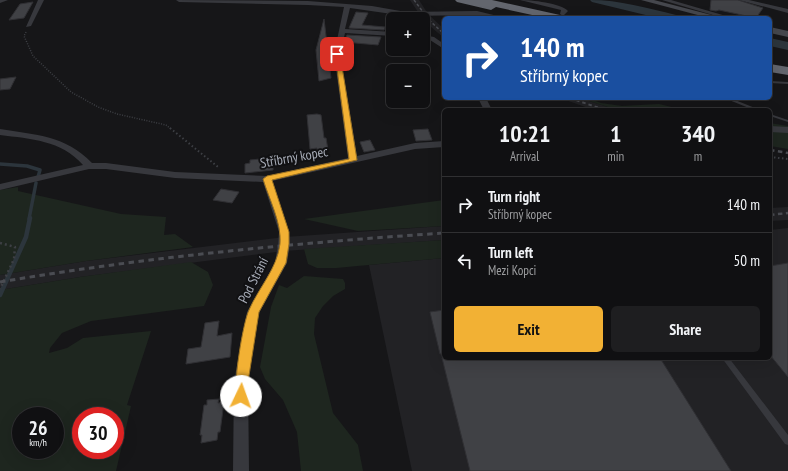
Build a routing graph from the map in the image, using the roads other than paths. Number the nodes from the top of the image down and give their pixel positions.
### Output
1 (5, 0) edge
2 (41, 0) edge
3 (179, 0) edge
4 (460, 0) edge
5 (479, 0) edge
6 (522, 0) edge
7 (645, 0) edge
8 (665, 0) edge
9 (742, 0) edge
10 (0, 2) edge
11 (347, 7) junction
12 (788, 10) edge
13 (493, 16) edge
14 (532, 16) edge
15 (562, 16) edge
16 (711, 16) edge
17 (723, 16) edge
18 (28, 26) road end
19 (772, 30) edge
20 (342, 31) junction
21 (386, 34) edge
22 (788, 34) edge
23 (430, 38) edge
24 (442, 46) edge
25 (772, 63) edge
26 (788, 66) edge
27 (772, 68) edge
28 (788, 71) edge
29 (772, 82) edge
30 (788, 84) edge
31 (731, 100) edge
32 (753, 108) edge
33 (772, 116) edge
34 (788, 121) edge
35 (772, 129) edge
36 (788, 130) edge
37 (0, 132) edge
38 (442, 144) edge
39 (353, 160) junction
40 (89, 166) junction
41 (267, 179) junction
42 (0, 187) edge
43 (727, 360) edge
44 (788, 441) edge
45 (241, 471) edge

1 - 10 street
2 - 18 street
3 - 11 street
4 - 14 highway
5 - 15 highway
6 - 15 street
7 - 16 street
8 - 17 street
9 - 12 street
11 - 13 street
11 - 20 street
19 - 22 street
20 - 21 street
20 - 39 street
23 - 24 street
25 - 26 highway
27 - 28 highway
29 - 30 lane
31 - 32 lane
33 - 34 lane
35 - 36 street
37 - 40 street
38 - 39 street, Stříbrný kopec
39 - 41 street, Stříbrný kopec
40 - 41 street, Stříbrný kopec
40 - 42 street, Stříbrný kopec
41 - 45 street, Pod Strání
43 - 44 lane

